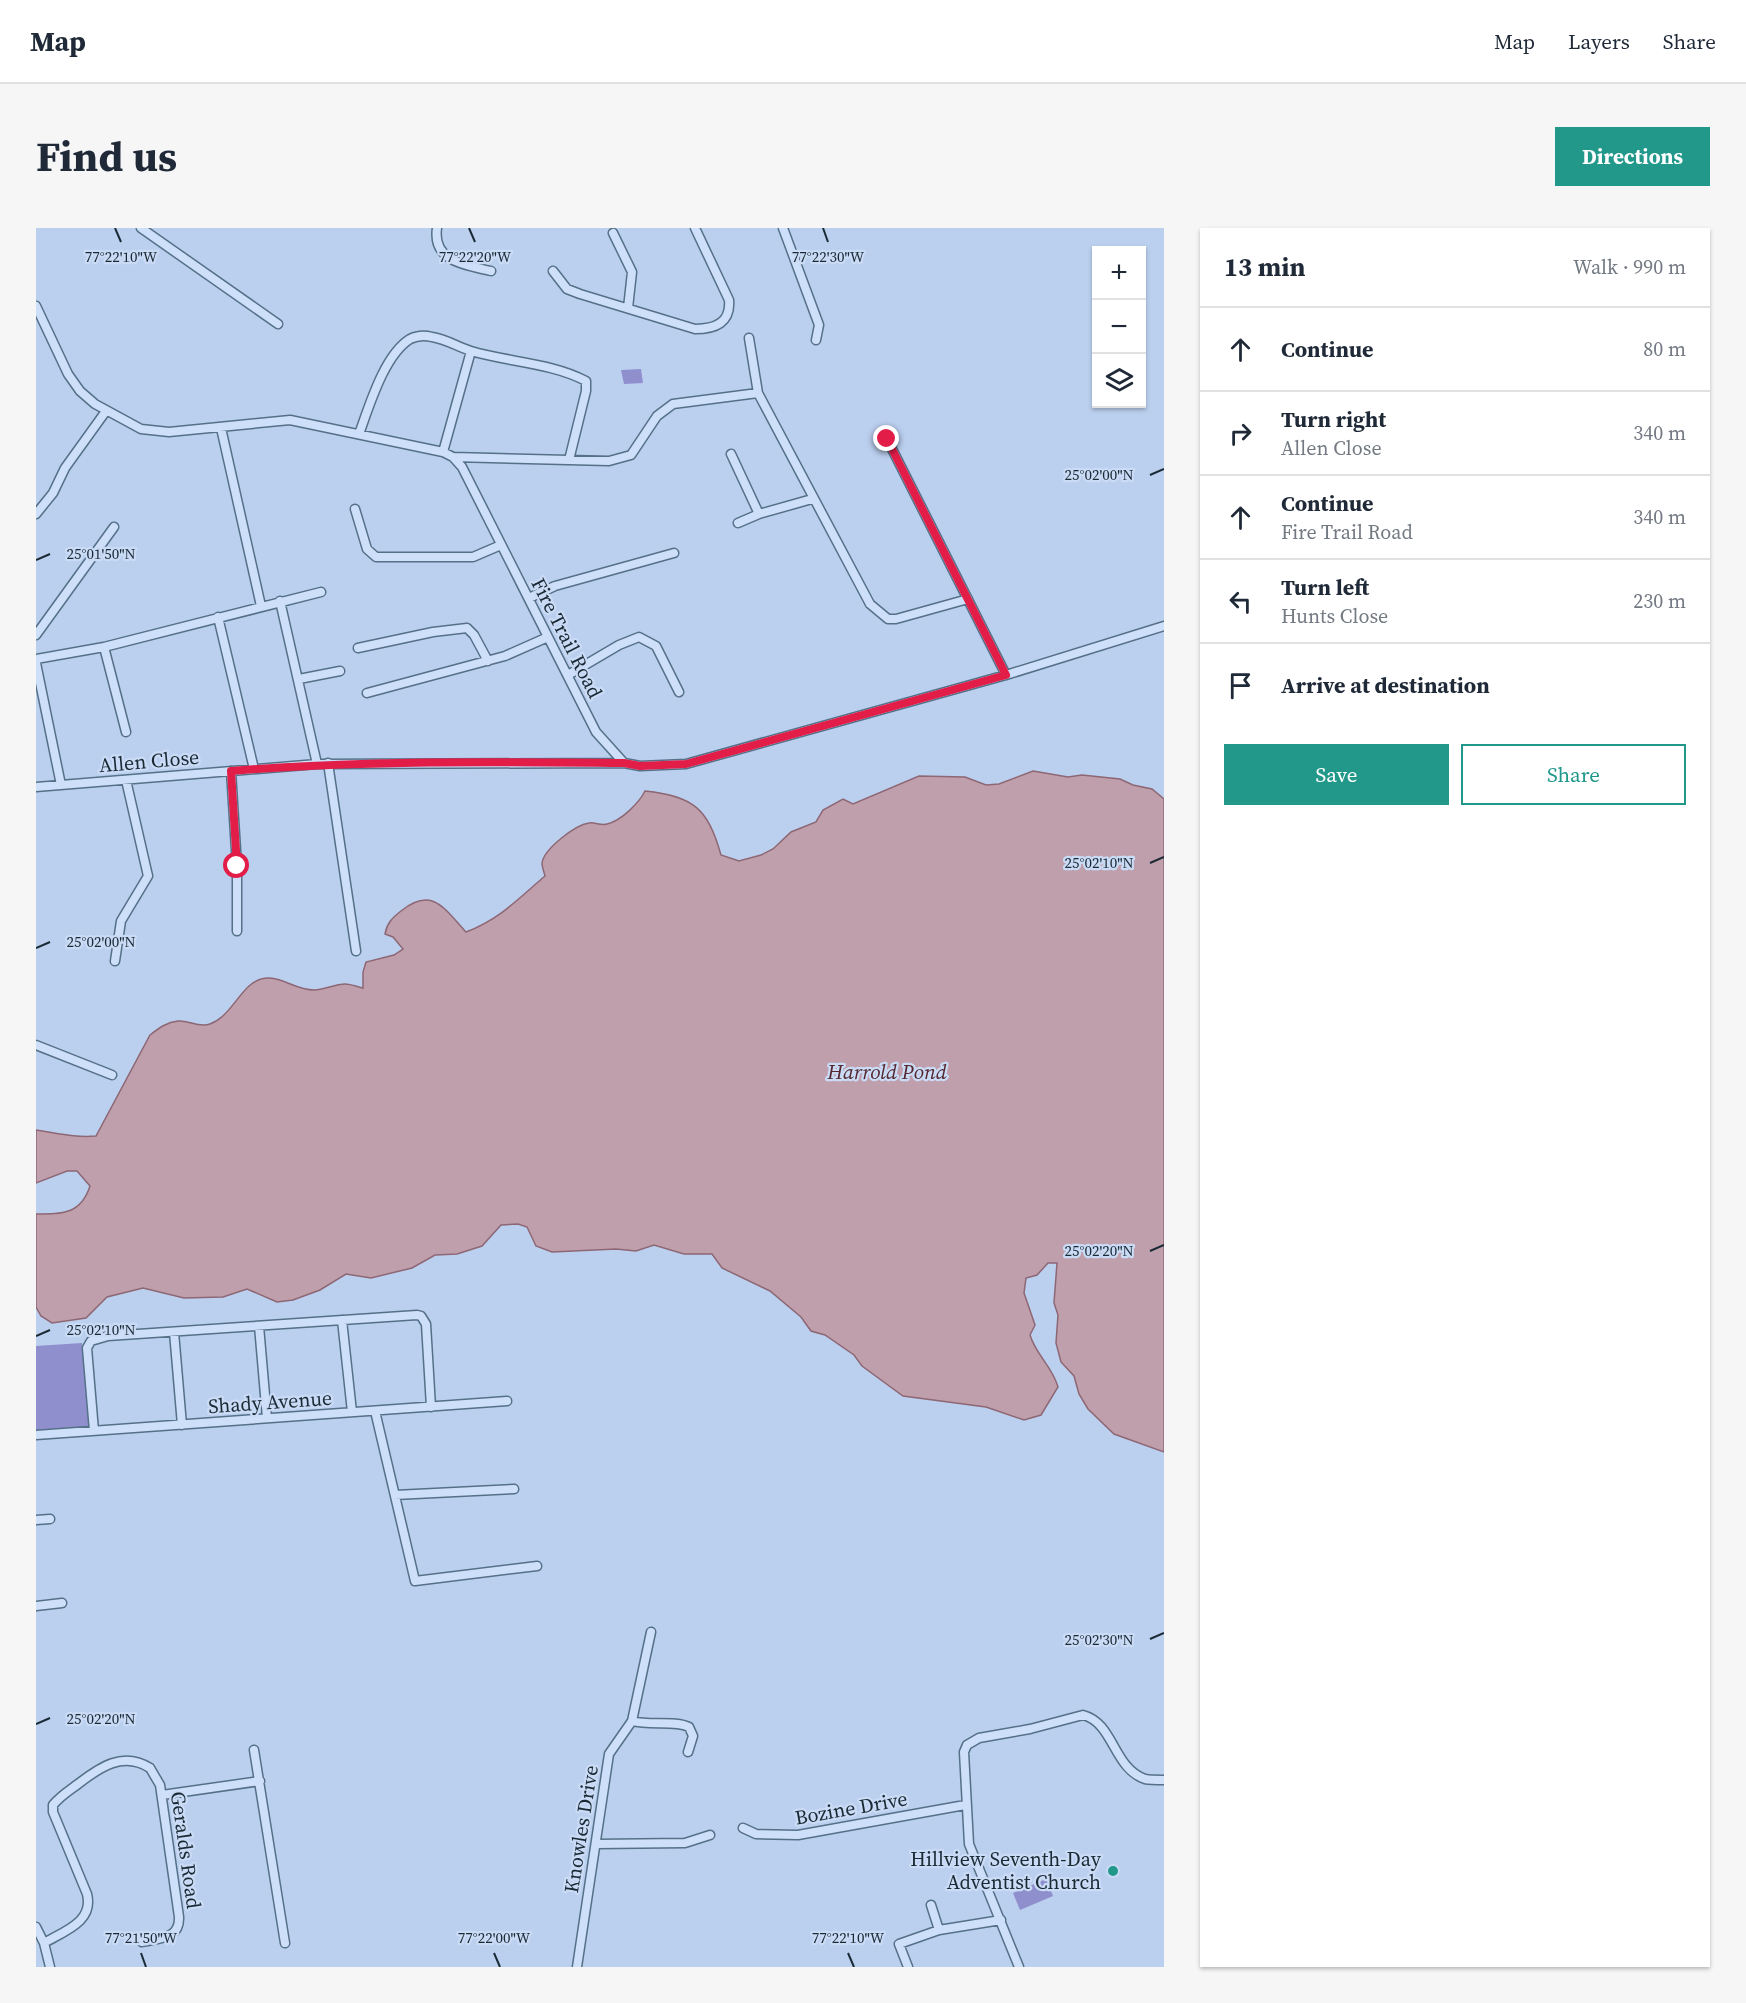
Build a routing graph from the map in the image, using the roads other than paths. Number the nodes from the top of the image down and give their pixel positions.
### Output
1 (141, 228) edge
2 (436, 228) edge
3 (695, 228) edge
4 (783, 228) edge
5 (613, 233) dead end
6 (491, 271) dead end
7 (553, 271) dead end
8 (36, 306) edge
9 (628, 308) junction
10 (278, 324) dead end
11 (749, 338) dead end
12 (816, 340) dead end
13 (471, 351) junction
14 (758, 393) junction
15 (106, 411) junction
16 (221, 428) junction
17 (359, 434) junction
18 (887, 439) dead end
19 (443, 452) junction
20 (731, 454) dead end
21 (453, 457) junction
22 (569, 460) junction
23 (812, 499) junction
24 (355, 509) dead end
25 (36, 514) edge
26 (759, 514) junction
27 (738, 523) dead end
28 (114, 527) dead end
29 (501, 545) junction
30 (674, 553) dead end
31 (321, 592) dead end
32 (529, 598) junction
33 (968, 599) junction
34 (280, 601) junction
35 (261, 606) junction
36 (218, 617) junction
37 (1164, 626) edge
38 (36, 635) edge
39 (548, 637) junction
40 (104, 647) junction
41 (358, 648) dead end
42 (36, 661) edge
43 (488, 661) junction
44 (340, 671) dead end
45 (568, 675) junction
46 (1006, 675) junction
47 (299, 679) junction
48 (679, 692) dead end
49 (367, 693) dead end
50 (126, 732) dead end
51 (328, 763) junction
52 (624, 763) junction
53 (317, 764) junction
54 (254, 769) junction
55 (231, 771) junction
56 (126, 780) junction
57 (61, 785) junction
58 (36, 787) edge
59 (237, 931) dead end
60 (356, 951) dead end
61 (115, 961) dead end
62 (36, 1045) edge
63 (112, 1075) dead end
64 (342, 1320) junction
65 (259, 1326) junction
66 (174, 1332) junction
67 (507, 1401) dead end
68 (431, 1407) junction
69 (375, 1411) junction
70 (352, 1412) junction
71 (267, 1418) junction
72 (182, 1425) junction
73 (94, 1431) junction
74 (36, 1435) edge
75 (514, 1489) dead end
76 (395, 1495) junction
77 (50, 1518) dead end
78 (36, 1520) edge
79 (537, 1566) dead end
80 (62, 1603) dead end
81 (36, 1606) edge
82 (651, 1632) dead end
83 (632, 1721) junction
84 (254, 1749) dead end
85 (688, 1752) dead end
86 (1164, 1780) edge
87 (260, 1781) junction
88 (162, 1795) junction
89 (965, 1805) junction
90 (743, 1828) dead end
91 (710, 1835) dead end
92 (596, 1844) junction
93 (931, 1905) dead end
94 (1001, 1920) junction
95 (36, 1927) edge
96 (939, 1930) junction
97 (142, 1942) dead end
98 (285, 1942) dead end
99 (44, 1943) junction
100 (50, 1967) edge
101 (577, 1967) edge
102 (908, 1967) edge
103 (1019, 1967) edge

1 - 10 street
2 - 6 street
3 - 9 street
4 - 12 street
5 - 9 street
7 - 9 street
8 - 15 street, Fire Trail Road
11 - 14 street
13 - 17 street
13 - 19 street
13 - 22 street
14 - 22 street
14 - 23 street
15 - 16 street, Fire Trail Road
15 - 25 street
16 - 17 street, Fire Trail Road
16 - 35 street
17 - 19 street, Fire Trail Road
18 - 33 street
19 - 21 street, Fire Trail Road
20 - 26 street
21 - 22 street
21 - 29 street, Fire Trail Road
23 - 26 street
23 - 33 street
24 - 29 street
26 - 27 street
28 - 38 street
29 - 32 street, Fire Trail Road
30 - 32 street
31 - 34 street
32 - 39 street, Fire Trail Road
33 - 46 street
34 - 35 street
34 - 47 street
35 - 36 street
36 - 40 street
36 - 54 street
37 - 46 street
39 - 43 street
39 - 45 street, Fire Trail Road
40 - 42 street
40 - 50 street
41 - 43 street
42 - 57 street
43 - 49 street
44 - 47 street
45 - 48 street
45 - 52 street, Fire Trail Road
46 - 52 street
47 - 53 street
51 - 52 street, Allen Close
51 - 53 street, Allen Close
51 - 60 street
53 - 54 street, Allen Close
54 - 55 street, Allen Close
55 - 56 street, Allen Close
55 - 59 street
56 - 57 street, Allen Close
56 - 61 street
57 - 58 street, Allen Close
62 - 63 street
64 - 65 street
64 - 68 street
64 - 70 street
65 - 66 street
65 - 71 street
66 - 72 street
66 - 73 street
67 - 68 street, Shady Avenue
68 - 69 street, Shady Avenue
69 - 70 street, Shady Avenue
69 - 76 street
70 - 71 street, Shady Avenue
71 - 72 street, Shady Avenue
72 - 73 street, Shady Avenue
73 - 74 street, Shady Avenue
75 - 76 street
76 - 79 street
77 - 78 street
80 - 81 street
82 - 83 street, Knowles Drive
83 - 85 street
83 - 92 street, Knowles Drive
84 - 87 street
86 - 89 street
87 - 88 street
87 - 98 street
88 - 97 street, Geralds Road
88 - 99 street, Geralds Road
89 - 90 street, Bozine Drive
89 - 94 street
91 - 92 street
92 - 101 street, Knowles Drive
93 - 96 street
94 - 96 street
94 - 103 street
95 - 99 street
96 - 102 street
99 - 100 street

